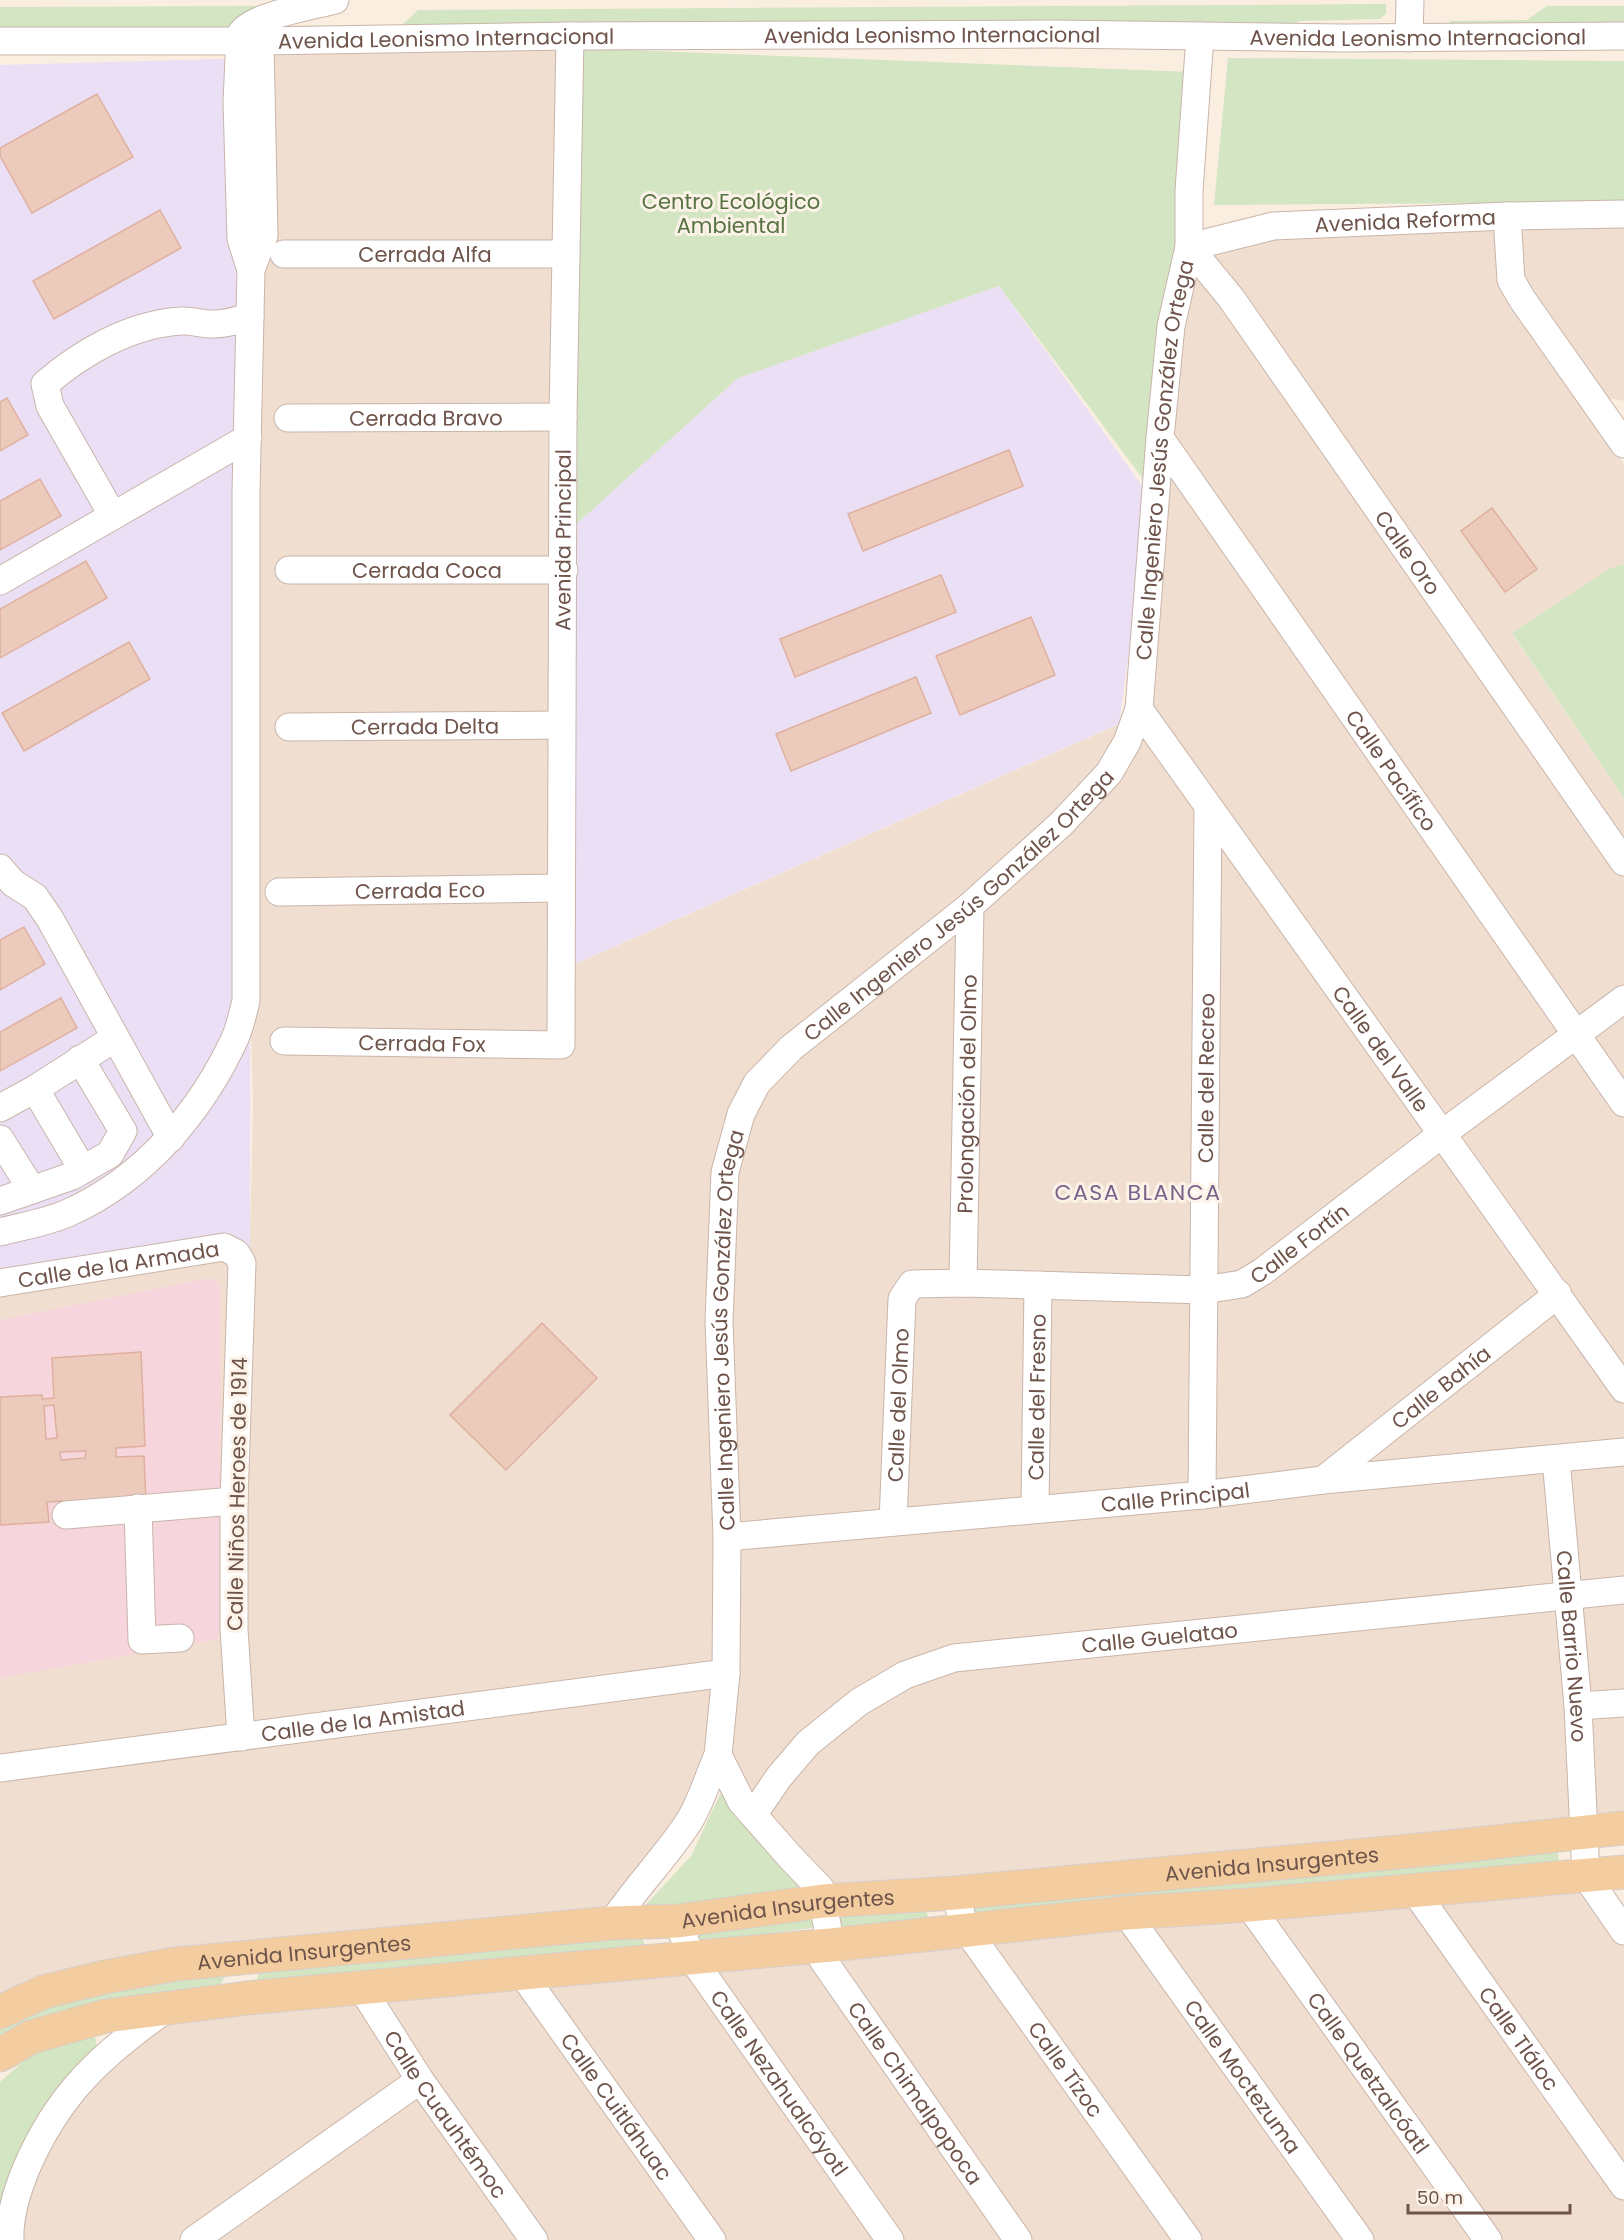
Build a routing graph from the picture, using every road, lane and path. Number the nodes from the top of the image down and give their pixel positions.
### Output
1 (335, 0) edge
2 (1410, 0) edge
3 (570, 36) junction
4 (1200, 36) junction
5 (1624, 36) edge
6 (1409, 38) junction
7 (0, 41) edge
8 (249, 41) junction
9 (1624, 214) edge
10 (1507, 216) junction
11 (1189, 247) junction
12 (284, 254) dead end
13 (566, 254) junction
14 (250, 317) junction
15 (1593, 402) junction
16 (1624, 408) edge
17 (563, 417) junction
18 (288, 418) dead end
19 (248, 438) junction
20 (1160, 438) junction
21 (1624, 444) edge
22 (113, 516) junction
23 (289, 570) dead end
24 (564, 570) junction
25 (0, 581) edge
26 (1139, 709) junction
27 (561, 725) junction
28 (289, 727) dead end
29 (1208, 807) junction
30 (1624, 862) edge
31 (0, 868) edge
32 (560, 888) junction
33 (279, 892) dead end
34 (970, 906) junction
35 (1624, 999) edge
36 (1575, 1035) junction
37 (115, 1038) junction
38 (284, 1041) dead end
39 (561, 1046) joint
40 (80, 1059) junction
41 (35, 1089) junction
42 (1624, 1103) edge
43 (0, 1108) edge
44 (1442, 1134) junction
45 (171, 1138) junction
46 (0, 1139) edge
47 (83, 1170) junction
48 (32, 1190) junction
49 (0, 1201) edge
50 (0, 1232) edge
51 (236, 1253) joint
52 (0, 1283) edge
53 (963, 1283) junction
54 (1038, 1285) junction
55 (907, 1289) joint
56 (1204, 1290) junction
57 (1558, 1294) junction
58 (1624, 1389) edge
59 (1624, 1452) edge
60 (1556, 1459) junction
61 (1323, 1480) junction
62 (1202, 1494) junction
63 (234, 1501) junction
64 (138, 1508) junction
65 (1035, 1508) junction
66 (66, 1515) dead end
67 (893, 1522) junction
68 (727, 1537) junction
69 (1624, 1590) edge
70 (1569, 1594) junction
71 (180, 1638) dead end
72 (726, 1673) junction
73 (1624, 1703) edge
74 (1578, 1706) junction
75 (241, 1737) junction
76 (718, 1755) junction
77 (0, 1768) edge
78 (753, 1815) junction
79 (1624, 1828) edge
80 (1583, 1831) junction
81 (1624, 1872) edge
82 (1586, 1876) junction
83 (1414, 1890) junction
84 (954, 1893) junction
85 (823, 1901) junction
86 (1249, 1905) junction
87 (1126, 1913) junction
88 (678, 1921) junction
89 (612, 1923) junction
90 (966, 1929) junction
91 (1624, 1931) edge
92 (831, 1945) junction
93 (691, 1957) junction
94 (239, 1958) junction
95 (521, 1972) junction
96 (362, 1987) junction
97 (248, 1998) junction
98 (166, 2009) junction
99 (0, 2012) edge
100 (0, 2055) edge
101 (420, 2080) junction
102 (1624, 2186) edge
103 (10, 2240) edge
104 (194, 2240) edge
105 (534, 2240) edge
106 (712, 2240) edge
107 (890, 2240) edge
108 (1018, 2240) edge
109 (1188, 2240) edge
110 (1360, 2240) edge
111 (1488, 2240) edge

1 - 8 street, Avenida Leonismo Internacional
2 - 6 street
3 - 4 street, Avenida Leonismo Internacional
3 - 8 street, Avenida Leonismo Internacional
3 - 13 street, Avenida Principal
4 - 6 street, Avenida Leonismo Internacional
4 - 11 street, Calle Ingeniero Jesús González Ortega
5 - 6 street, Avenida Leonismo Internacional
7 - 8 street, Avenida Leonismo Internacional
8 - 14 street
9 - 10 street, Avenida Reforma
10 - 11 street, Avenida Reforma
10 - 15 street
11 - 20 street, Calle Ingeniero Jesús González Ortega
11 - 30 street, Calle Oro
12 - 13 street, Cerrada Alfa
13 - 17 street, Avenida Principal
14 - 19 street
14 - 22 street
15 - 16 street
15 - 21 street
17 - 18 street, Cerrada Bravo
17 - 24 street, Avenida Principal
19 - 22 street
19 - 45 street
20 - 26 street, Calle Ingeniero Jesús González Ortega
20 - 36 street, Calle Pacífico
22 - 25 street
23 - 24 street, Cerrada Coca
24 - 27 street, Avenida Principal
26 - 29 street, Calle del Valle
26 - 34 street, Calle Ingeniero Jesús González Ortega
27 - 28 street, Cerrada Delta
27 - 32 street, Avenida Principal
29 - 44 street, Calle del Valle
29 - 56 street, Calle del Recreo
31 - 37 street
32 - 33 street, Cerrada Eco
32 - 39 street, Avenida Principal
34 - 53 street, Prolongación del Olmo
34 - 68 street, Calle Ingeniero Jesús González Ortega
35 - 36 street, Calle Fortín
36 - 42 street, Calle Pacífico
36 - 44 street, Calle Fortín
37 - 40 street
37 - 45 street
38 - 39 street, Cerrada Fox
40 - 41 street
40 - 47 street
41 - 43 street
41 - 47 street
44 - 56 street, Calle Fortín
44 - 57 street, Calle del Valle
45 - 50 street
46 - 48 street
47 - 48 street
48 - 49 street
51 - 52 street, Calle de la Armada
51 - 63 street, Calle Niños Heroes de 1914
53 - 54 street, Calle Fortín
53 - 55 street, Calle Fortín
54 - 56 street, Calle Fortín
54 - 65 street, Calle del Fresno
55 - 67 street, Calle del Olmo
56 - 62 street, Calle del Recreo
57 - 58 street, Calle del Valle
57 - 61 street, Calle Bahía
59 - 60 street, Calle Principal
60 - 61 street, Calle Principal
60 - 70 street, Calle Barrio Nuevo
61 - 62 street, Calle Principal
62 - 65 street, Calle Principal
63 - 64 street
63 - 75 street, Calle Niños Heroes de 1914
64 - 66 street
64 - 71 street
65 - 67 street, Calle Principal
67 - 68 street, Calle Principal
68 - 72 street, Calle Ingeniero Jesús González Ortega
69 - 70 street, Calle Guelatao
70 - 74 street, Calle Barrio Nuevo
70 - 78 street, Calle Guelatao
72 - 75 street, Calle de la Amistad
72 - 76 street, Calle Ingeniero Jesús González Ortega
73 - 74 street
74 - 80 street, Calle Barrio Nuevo
75 - 77 street, Calle de la Amistad
76 - 78 street
76 - 89 street
78 - 85 street
79 - 80 main road, Avenida Insurgentes
80 - 82 street
80 - 84 main road, Avenida Insurgentes
81 - 82 main road, Avenida Insurgentes
82 - 83 main road, Avenida Insurgentes
82 - 91 street
83 - 86 main road, Avenida Insurgentes
83 - 102 street, Calle Tláloc
84 - 85 main road, Avenida Insurgentes
84 - 90 street, Calle Tízoc
85 - 88 main road, Avenida Insurgentes
85 - 92 street
86 - 87 main road, Avenida Insurgentes
86 - 111 street, Calle Quetzalcóatl
87 - 90 main road, Avenida Insurgentes
87 - 110 street, Calle Moctezuma
88 - 89 main road, Avenida Insurgentes
88 - 93 street, Calle Nezahualcóyotl
89 - 94 main road, Avenida Insurgentes
90 - 92 main road, Avenida Insurgentes
90 - 109 street, Calle Tízoc
92 - 93 main road, Avenida Insurgentes
92 - 108 street, Calle Chimalpopoca
93 - 95 main road, Avenida Insurgentes
93 - 107 street, Calle Nezahualcóyotl
94 - 97 main road
94 - 99 main road, Avenida Insurgentes
95 - 96 main road, Avenida Insurgentes
95 - 106 street, Calle Cuitláhuac
96 - 97 main road, Avenida Insurgentes
96 - 101 street, Calle Cuauhtémoc
97 - 98 main road, Avenida Insurgentes
98 - 100 main road, Avenida Insurgentes
98 - 103 street, Avenida Insurgentes
101 - 104 street
101 - 105 street, Calle Cuauhtémoc

